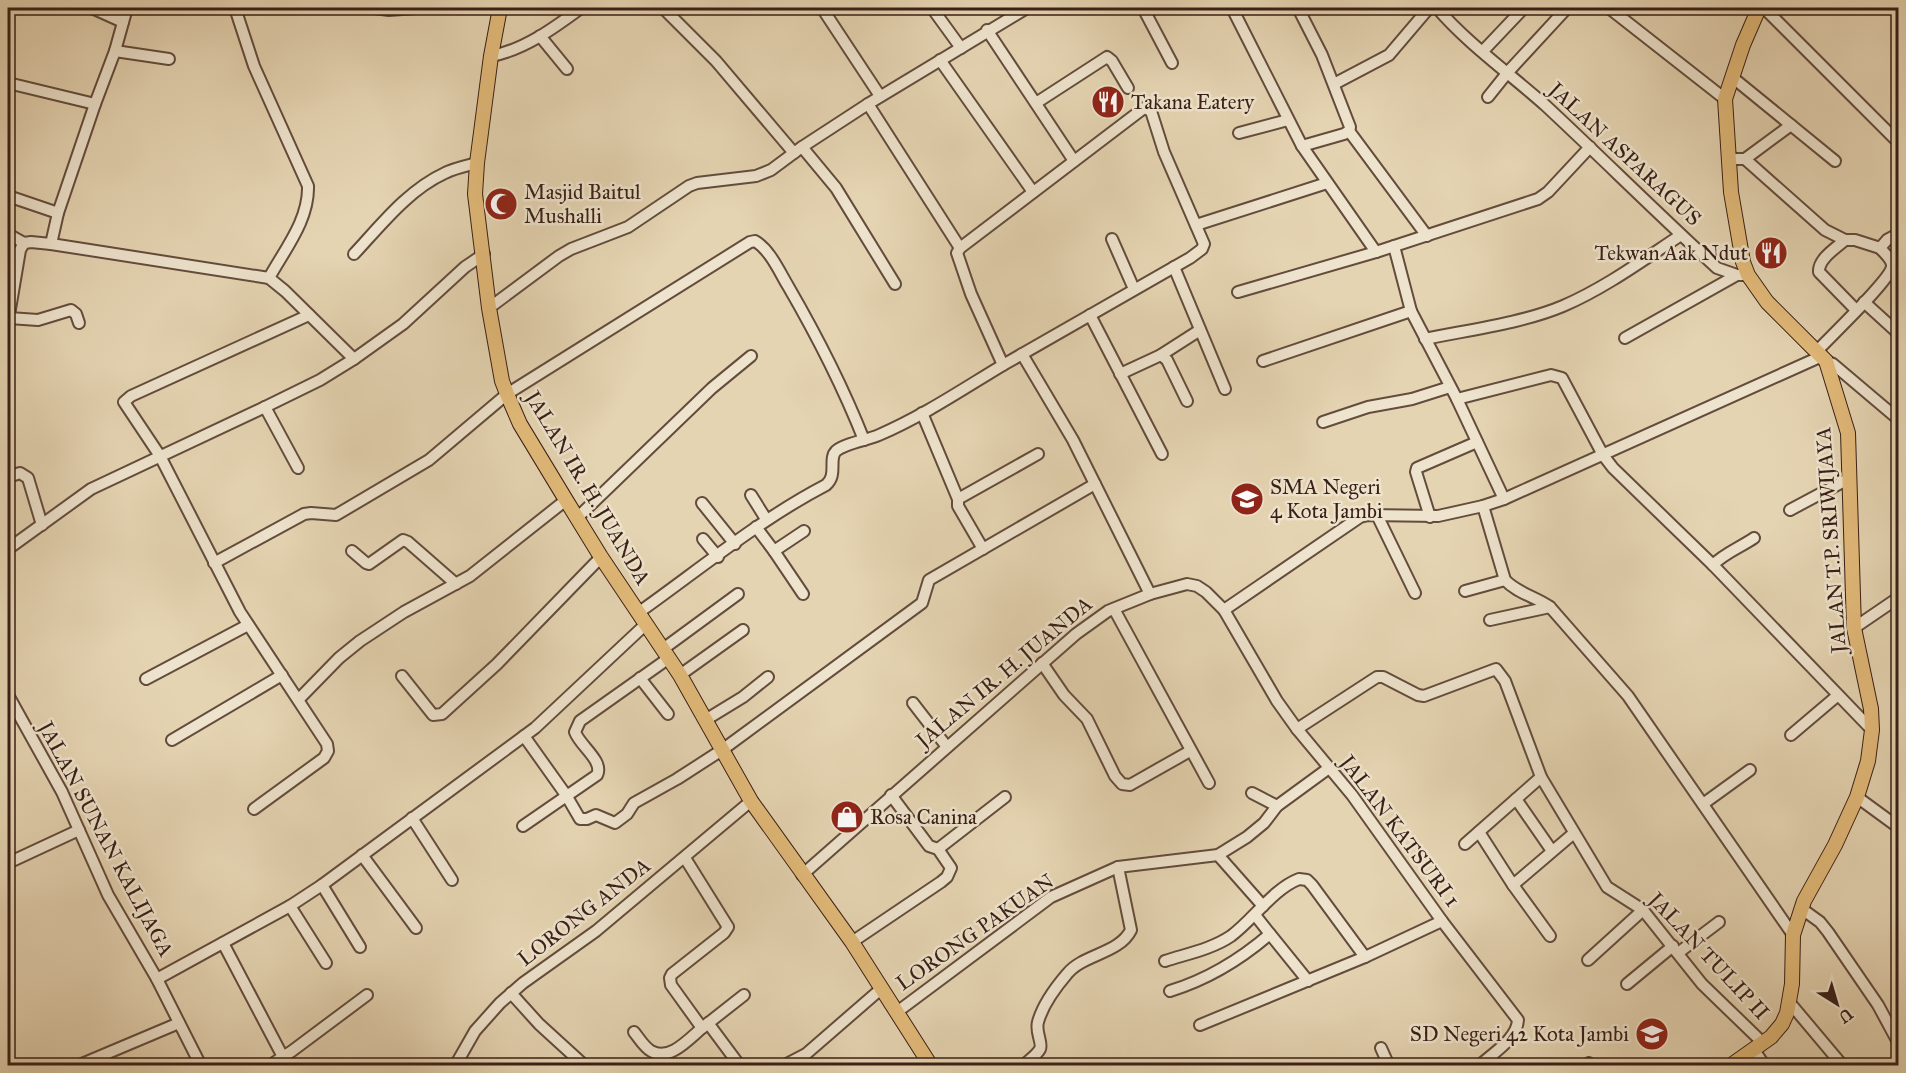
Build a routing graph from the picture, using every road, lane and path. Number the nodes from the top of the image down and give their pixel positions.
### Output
1 (92, 8) edge
2 (128, 8) edge
3 (235, 8) edge
4 (374, 8) edge
5 (416, 8) edge
6 (500, 8) edge
7 (581, 8) edge
8 (663, 8) edge
9 (822, 8) edge
10 (932, 8) edge
11 (1026, 8) edge
12 (1143, 8) edge
13 (1232, 8) edge
14 (1298, 8) edge
15 (1429, 8) edge
16 (1437, 8) edge
17 (1567, 8) edge
18 (1609, 8) edge
19 (1759, 8) edge
20 (1764, 8) edge
21 (1520, 12) dead end
22 (123, 22) junction
23 (987, 30) junction
24 (540, 36) junction
25 (961, 48) junction
26 (116, 51) junction
27 (1483, 51) junction
28 (491, 56) junction
29 (169, 59) dead end
30 (940, 60) junction
31 (1172, 63) dead end
32 (567, 69) dead end
33 (1508, 72) junction
34 (1732, 77) junction
35 (8, 83) edge
36 (1334, 84) junction
37 (1128, 88) dead end
38 (880, 96) junction
39 (1488, 97) dead end
40 (1725, 99) junction
41 (1036, 103) junction
42 (95, 104) junction
43 (868, 104) junction
44 (1288, 120) junction
45 (1791, 125) junction
46 (1348, 131) junction
47 (1239, 133) dead end
48 (1899, 142) edge
49 (1302, 146) junction
50 (1590, 147) junction
51 (798, 150) junction
52 (1729, 159) junction
53 (1745, 159) junction
54 (1074, 161) junction
55 (1835, 161) dead end
56 (477, 163) junction
57 (1327, 183) junction
58 (1033, 192) junction
59 (8, 196) edge
60 (58, 213) junction
61 (1899, 222) edge
62 (1196, 225) junction
63 (8, 234) edge
64 (1681, 235) junction
65 (1897, 235) edge
66 (1427, 236) junction
67 (1112, 239) dead end
68 (1845, 240) junction
69 (24, 243) junction
70 (51, 244) junction
71 (1394, 246) junction
72 (960, 248) junction
73 (1880, 248) junction
74 (1376, 252) junction
75 (354, 254) dead end
76 (484, 254) junction
77 (13, 263) edge
78 (1174, 267) junction
79 (1742, 275) junction
80 (269, 278) junction
81 (895, 284) dead end
82 (1134, 289) junction
83 (1238, 292) dead end
84 (1860, 306) junction
85 (489, 308) junction
86 (1411, 311) junction
87 (309, 315) junction
88 (1090, 315) junction
89 (8, 319) edge
90 (79, 323) dead end
91 (1200, 330) junction
92 (1899, 333) edge
93 (1625, 338) dead end
94 (1425, 339) junction
95 (1022, 354) junction
96 (1161, 355) junction
97 (751, 356) dead end
98 (1821, 356) junction
99 (354, 359) junction
100 (1263, 362) dead end
101 (1004, 365) junction
102 (1120, 374) junction
103 (1450, 387) junction
104 (1225, 389) dead end
105 (507, 394) junction
106 (1457, 399) junction
107 (1187, 400) dead end
108 (1899, 401) edge
109 (266, 407) junction
110 (1890, 411) junction
111 (922, 413) junction
112 (1899, 418) edge
113 (1323, 422) dead end
114 (864, 440) junction
115 (1477, 442) junction
116 (1038, 454) dead end
117 (1162, 454) dead end
118 (1603, 455) junction
119 (160, 456) junction
120 (298, 468) dead end
121 (8, 477) edge
122 (1850, 478) junction
123 (1095, 484) junction
124 (751, 495) dead end
125 (958, 499) junction
126 (1504, 499) junction
127 (566, 500) junction
128 (702, 503) dead end
129 (1483, 506) junction
130 (1790, 510) dead end
131 (1377, 515) junction
132 (1430, 517) junction
133 (577, 518) junction
134 (766, 519) junction
135 (42, 525) junction
136 (756, 526) junction
137 (804, 531) dead end
138 (703, 538) dead end
139 (1754, 538) dead end
140 (735, 544) junction
141 (8, 549) edge
142 (983, 549) junction
143 (352, 551) dead end
144 (774, 551) junction
145 (717, 556) junction
146 (601, 557) junction
147 (214, 563) junction
148 (1713, 565) junction
149 (1505, 580) junction
150 (456, 584) junction
151 (1465, 591) dead end
152 (1415, 593) dead end
153 (738, 594) dead end
154 (803, 594) dead end
155 (1150, 594) junction
156 (1899, 598) edge
157 (1550, 607) junction
158 (1114, 609) junction
159 (1224, 610) junction
160 (642, 618) junction
161 (1490, 620) dead end
162 (248, 625) junction
163 (1854, 628) junction
164 (743, 630) dead end
165 (666, 653) junction
166 (1042, 663) junction
167 (282, 675) junction
168 (680, 675) junction
169 (402, 676) dead end
170 (768, 677) dead end
171 (640, 678) junction
172 (146, 679) dead end
173 (8, 695) edge
174 (1837, 696) junction
175 (299, 699) junction
176 (913, 703) dead end
177 (668, 714) dead end
178 (707, 719) junction
179 (1297, 729) junction
180 (1872, 730) junction
181 (1791, 735) dead end
182 (524, 736) junction
183 (172, 740) dead end
184 (947, 747) junction
185 (722, 750) junction
186 (1190, 751) junction
187 (1329, 768) junction
188 (1750, 770) dead end
189 (1541, 777) junction
190 (1209, 783) dead end
191 (1252, 793) dead end
192 (566, 795) junction
193 (891, 795) junction
194 (1005, 797) dead end
195 (1857, 797) junction
196 (1516, 799) junction
197 (751, 801) junction
198 (1703, 804) junction
199 (1277, 806) junction
200 (254, 809) dead end
201 (412, 818) junction
202 (523, 826) dead end
203 (1899, 827) edge
204 (79, 830) junction
205 (1479, 832) junction
206 (1574, 832) junction
207 (1465, 844) dead end
208 (938, 849) junction
209 (1552, 851) junction
210 (362, 855) junction
211 (1218, 855) junction
212 (685, 858) junction
213 (8, 863) edge
214 (1118, 867) junction
215 (802, 875) junction
216 (452, 880) dead end
217 (322, 885) junction
218 (1513, 885) junction
219 (290, 906) junction
220 (1263, 906) junction
221 (1802, 909) junction
222 (1643, 910) junction
223 (1255, 915) junction
224 (1442, 921) junction
225 (1719, 921) dead end
226 (416, 928) dead end
227 (1270, 934) junction
228 (1793, 935) junction
229 (1550, 936) dead end
230 (852, 942) junction
231 (223, 943) junction
232 (360, 947) dead end
233 (1675, 949) junction
234 (1365, 957) junction
235 (1588, 960) dead end
236 (1165, 961) dead end
237 (326, 963) dead end
238 (157, 979) junction
239 (1308, 981) junction
240 (1627, 984) dead end
241 (882, 988) junction
242 (1170, 991) dead end
243 (511, 993) junction
244 (367, 995) dead end
245 (744, 995) dead end
246 (1790, 1003) junction
247 (897, 1012) junction
248 (179, 1023) junction
249 (1200, 1025) dead end
250 (705, 1026) junction
251 (634, 1032) dead end
252 (1899, 1042) edge
253 (1758, 1046) junction
254 (1381, 1048) dead end
255 (283, 1057) junction
256 (77, 1065) edge
257 (201, 1065) edge
258 (269, 1065) edge
259 (455, 1065) edge
260 (585, 1065) edge
261 (740, 1065) edge
262 (784, 1065) edge
263 (931, 1065) edge
264 (1023, 1065) edge
265 (1389, 1065) edge
266 (1479, 1065) edge
267 (1730, 1065) edge
268 (1765, 1065) edge
269 (1843, 1065) edge

1 - 22 street
2 - 22 street
3 - 80 street
4 - 5 street
6 - 28 main road, JALAN IR. H. JUANDA
7 - 24 street
8 - 51 street
9 - 38 street
10 - 25 street
11 - 23 street
12 - 31 street
13 - 44 street
14 - 36 street
15 - 36 street
16 - 27 street, JALAN ASPARAGUS
17 - 33 street
18 - 40 street
19 - 34 main road, JALAN T.P. SRIWIJAYA
20 - 48 street
21 - 27 street
22 - 26 street
23 - 25 street
23 - 41 street
24 - 28 street
24 - 32 street
25 - 30 street
26 - 29 street
26 - 42 street
27 - 33 street, JALAN ASPARAGUS
28 - 56 main road, JALAN IR. H. JUANDA
30 - 38 street
30 - 58 street
33 - 39 street
33 - 50 street, JALAN ASPARAGUS
34 - 40 main road, JALAN T.P. SRIWIJAYA
34 - 45 street
35 - 42 street
36 - 46 street
37 - 41 street
38 - 43 street
40 - 52 main road, JALAN T.P. SRIWIJAYA
41 - 54 street
42 - 60 street
43 - 51 street
43 - 72 street
44 - 47 street
44 - 49 street
45 - 53 street
45 - 55 street
46 - 49 street
46 - 66 street
49 - 57 street
50 - 64 street, JALAN ASPARAGUS
50 - 66 street
51 - 81 street
51 - 85 street
52 - 53 street
52 - 79 main road, JALAN T.P. SRIWIJAYA
53 - 68 street
54 - 58 street
54 - 62 street
56 - 75 street
56 - 76 main road, JALAN IR. H. JUANDA
57 - 62 street
57 - 74 street
58 - 72 street
59 - 60 street
60 - 70 street
61 - 65 street
62 - 78 street
63 - 69 street
64 - 79 street, JALAN ASPARAGUS
64 - 94 street
65 - 73 street
66 - 71 street
67 - 82 street
68 - 73 street
68 - 84 street
69 - 70 street
69 - 77 street
70 - 80 street
71 - 74 street
71 - 86 street
72 - 101 street
73 - 84 street
74 - 83 street
76 - 85 main road, JALAN IR. H. JUANDA
76 - 99 street
77 - 89 street
78 - 82 street
78 - 91 street
79 - 93 street
79 - 98 main road, JALAN T.P. SRIWIJAYA
80 - 87 street
82 - 88 street
84 - 92 street
84 - 98 street
85 - 105 main road, JALAN IR. H. JUANDA
86 - 94 street
86 - 100 street
87 - 99 street
87 - 119 street
88 - 95 street
88 - 102 street
89 - 90 street
91 - 96 street
91 - 104 street
94 - 103 street
95 - 101 street
95 - 123 street
96 - 102 street
96 - 107 street
97 - 133 street
98 - 110 street
98 - 118 street
98 - 122 main road, JALAN T.P. SRIWIJAYA
99 - 109 street
101 - 111 street
102 - 117 street
103 - 106 street
103 - 113 street
105 - 114 street
105 - 127 main road, JALAN IR. H. JUANDA
105 - 147 street
106 - 115 street
106 - 118 street
108 - 110 street
109 - 119 street
109 - 120 street
110 - 112 street
111 - 114 street
111 - 125 street
114 - 134 street
115 - 126 street
115 - 132 street
116 - 125 street
118 - 126 street
118 - 148 street
119 - 135 street
119 - 147 street
121 - 135 street
122 - 130 street
122 - 163 main road, JALAN T.P. SRIWIJAYA
123 - 142 street
123 - 155 street
124 - 134 street
125 - 142 street
126 - 129 street
127 - 133 main road, JALAN IR. H. JUANDA
127 - 150 street
128 - 140 street
129 - 132 street
129 - 149 street
131 - 132 street
131 - 152 street
131 - 159 street
133 - 146 main road, JALAN IR. H. JUANDA
134 - 136 street
135 - 141 street
136 - 140 street
136 - 144 street
137 - 144 street
138 - 145 street
139 - 148 street
140 - 145 street
142 - 185 street
143 - 150 street
144 - 154 street
145 - 160 street
146 - 160 main road, JALAN IR. H. JUANDA
146 - 169 street
147 - 162 street
148 - 174 street
149 - 151 street
149 - 157 street
150 - 175 street
153 - 165 street
155 - 158 street, JALAN IR. H. JUANDA
155 - 159 street, JALAN IR. H. JUANDA
156 - 163 street
157 - 161 street
157 - 198 street
158 - 166 street, JALAN IR. H. JUANDA
158 - 186 street
159 - 179 street, JALAN KATSURI 1
160 - 165 main road, JALAN IR. H. JUANDA
160 - 182 street
162 - 167 street
162 - 172 street
163 - 180 main road, JALAN T.P. SRIWIJAYA
164 - 168 street
165 - 168 main road, JALAN IR. H. JUANDA
165 - 171 street
166 - 184 street, JALAN IR. H. JUANDA
166 - 186 street
167 - 175 street
167 - 183 street
168 - 178 main road, JALAN IR. H. JUANDA
170 - 178 street
171 - 177 street
171 - 192 street
173 - 204 street, JALAN SUNAN KALIJAGA
174 - 180 street
174 - 181 street
175 - 200 street
176 - 184 street
178 - 185 main road, JALAN IR. H. JUANDA
179 - 187 street, JALAN KATSURI 1
179 - 189 street, JALAN TULIP II
180 - 195 main road, JALAN T.P. SRIWIJAYA
182 - 192 street
182 - 201 street
184 - 193 street, JALAN IR. H. JUANDA
185 - 192 street
185 - 197 main road, JALAN IR. H. JUANDA
186 - 190 street
187 - 199 street, LORONG PAKUAN
187 - 224 street, JALAN KATSURI 1
188 - 198 street
189 - 196 street
189 - 206 street, JALAN TULIP II
191 - 199 street
192 - 202 street
193 - 208 street
193 - 215 street, JALAN IR. H. JUANDA
194 - 208 street
195 - 203 street
195 - 221 main road, JALAN T.P. SRIWIJAYA
196 - 205 street
196 - 209 street
197 - 212 street, LORONG ANDA
197 - 215 main road, JALAN IR. H. JUANDA
198 - 228 street
199 - 211 street, LORONG PAKUAN
201 - 210 street
201 - 216 street
204 - 213 street
204 - 238 street, JALAN SUNAN KALIJAGA
205 - 207 street
205 - 218 street
206 - 209 street
206 - 222 street, JALAN TULIP II
208 - 230 street
209 - 218 street
210 - 217 street
210 - 226 street
211 - 214 street, LORONG PAKUAN
211 - 220 street
212 - 243 street, LORONG ANDA
212 - 250 street
214 - 247 street, LORONG PAKUAN
214 - 264 street
215 - 230 main road, JALAN IR. H. JUANDA
217 - 219 street
217 - 232 street
218 - 229 street
219 - 231 street
219 - 237 street
220 - 223 street
220 - 234 street
221 - 228 main road, JALAN T.P. SRIWIJAYA
221 - 252 street
222 - 233 street, JALAN TULIP II
222 - 235 street
223 - 227 street
223 - 236 street
224 - 234 street
224 - 266 street, JALAN KATSURI 1
225 - 233 street
227 - 239 street
227 - 242 street
228 - 246 main road, JALAN T.P. SRIWIJAYA
230 - 241 main road, JALAN IR. H. JUANDA
231 - 238 street
231 - 255 street
233 - 240 street
233 - 253 street, JALAN TULIP II
234 - 239 street
238 - 248 street, JALAN SUNAN KALIJAGA
239 - 249 street
241 - 247 main road, JALAN IR. H. JUANDA
241 - 262 street
243 - 259 street, LORONG ANDA
243 - 260 street
244 - 255 street
245 - 250 street
246 - 253 main road, JALAN T.P. SRIWIJAYA
246 - 269 street
247 - 263 main road, JALAN IR. H. JUANDA
248 - 256 street
248 - 257 street, JALAN SUNAN KALIJAGA
250 - 251 street
250 - 261 street
253 - 267 main road, JALAN T.P. SRIWIJAYA
253 - 268 street, JALAN TULIP II
254 - 265 street
255 - 258 street

